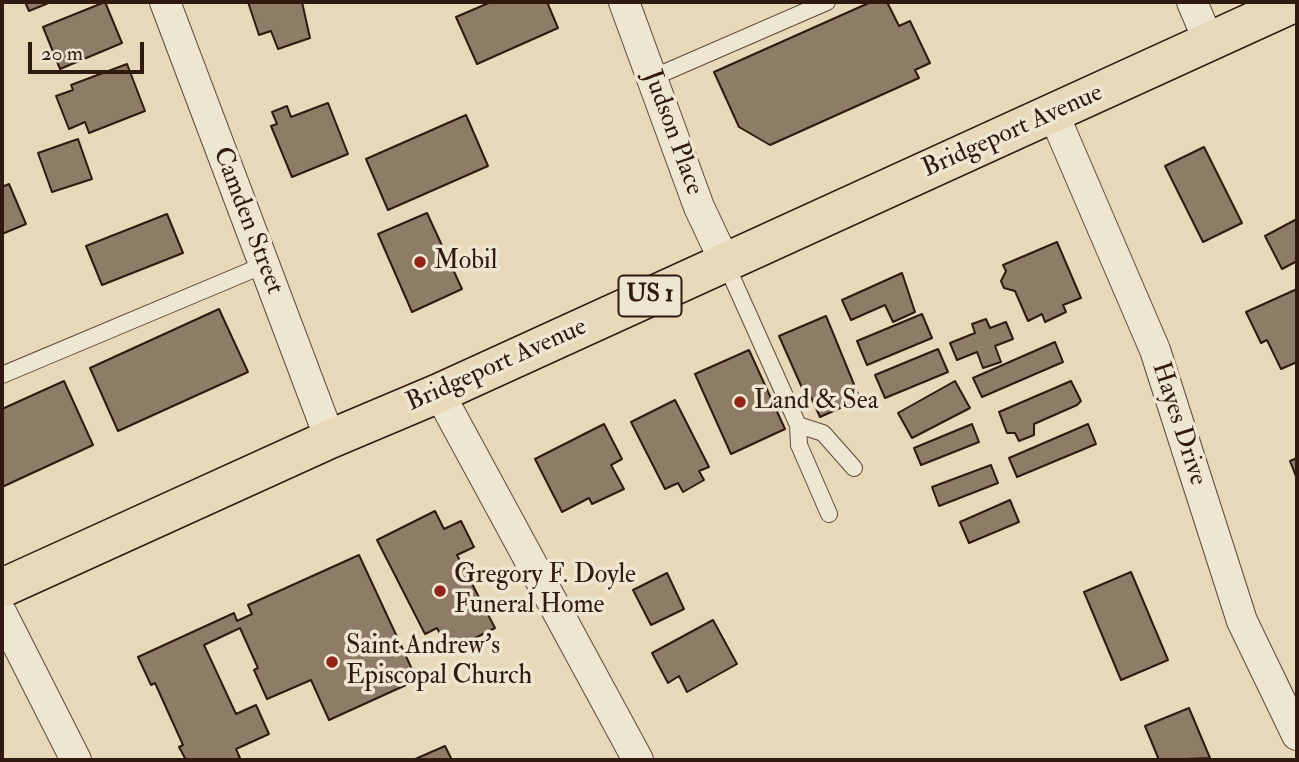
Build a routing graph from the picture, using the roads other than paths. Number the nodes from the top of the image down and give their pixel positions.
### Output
1 (164, 2) edge
2 (624, 2) edge
3 (827, 2) edge
4 (1192, 2) edge
5 (1296, 2) edge
6 (1209, 42) junction
7 (652, 78) junction
8 (1054, 115) junction
9 (725, 262) junction
10 (264, 265) junction
11 (2, 374) edge
12 (439, 393) junction
13 (798, 425) junction
14 (330, 439) junction
15 (854, 468) dead end
16 (828, 514) dead end
17 (2, 587) edge
18 (2, 614) edge
19 (1297, 735) edge
20 (76, 760) edge
21 (638, 760) edge

1 - 10 street, Camden Street
2 - 7 street, Judson Place
3 - 7 lane
4 - 6 street
5 - 6 main road, Bridgeport Avenue / US 1
6 - 8 main road, Bridgeport Avenue / US 1
7 - 9 street, Judson Place
8 - 9 main road, Bridgeport Avenue / US 1
8 - 19 street, Hayes Drive
9 - 12 main road, Bridgeport Avenue / US 1
9 - 13 lane
10 - 11 lane
10 - 14 street, Camden Street
12 - 14 main road, Bridgeport Avenue / US 1
12 - 21 street
13 - 15 lane
13 - 16 lane
14 - 17 main road, Bridgeport Avenue / US 1
18 - 20 street

